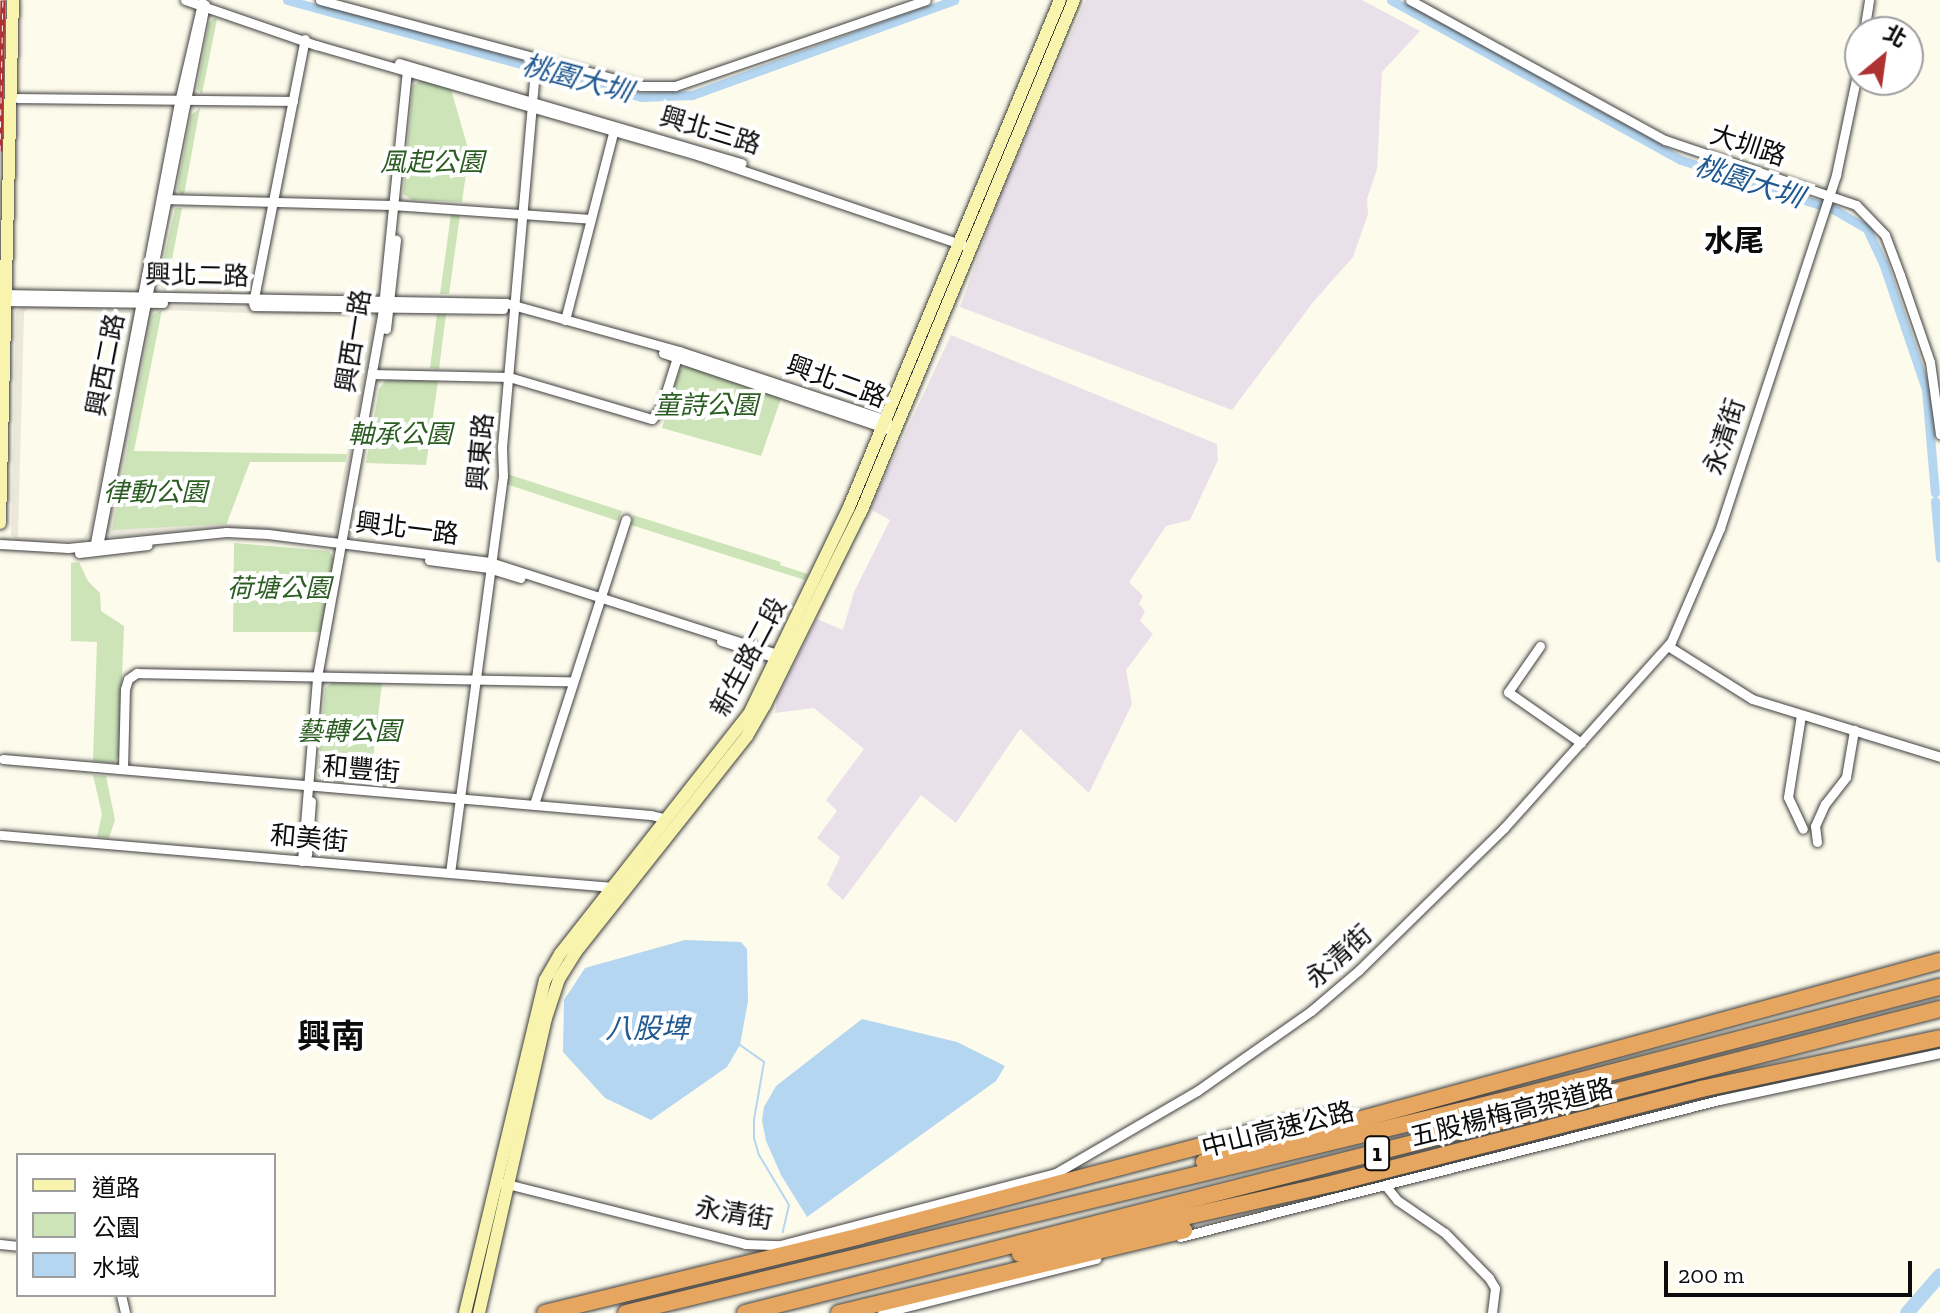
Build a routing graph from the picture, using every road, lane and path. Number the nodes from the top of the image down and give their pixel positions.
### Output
1 (13, 0) edge
2 (185, 0) edge
3 (320, 0) edge
4 (926, 0) edge
5 (1060, 0) edge
6 (1074, 0) edge
7 (1410, 0) edge
8 (204, 3) edge
9 (305, 39) junction
10 (408, 70) junction
11 (534, 82) dead end
12 (1852, 96) edge
13 (18, 98) dead end
14 (293, 101) junction
15 (183, 102) junction
16 (534, 105) junction
17 (614, 129) junction
18 (1830, 196) junction
19 (163, 199) junction
20 (272, 203) junction
21 (396, 205) junction
22 (525, 214) junction
23 (591, 219) junction
24 (963, 243) junction
25 (2, 298) edge
26 (144, 300) junction
27 (253, 302) junction
28 (387, 304) junction
29 (517, 308) junction
30 (565, 320) junction
31 (678, 354) junction
32 (374, 374) junction
33 (509, 377) junction
34 (888, 426) junction
35 (1940, 434) edge
36 (626, 520) dead end
37 (0, 523) edge
38 (2, 546) edge
39 (96, 546) junction
40 (343, 546) junction
41 (489, 565) junction
42 (600, 600) junction
43 (1540, 646) dead end
44 (1668, 646) junction
45 (781, 657) junction
46 (320, 677) junction
47 (475, 679) junction
48 (573, 681) junction
49 (1801, 715) junction
50 (1854, 730) junction
51 (1581, 743) junction
52 (1940, 757) edge
53 (3, 759) dead end
54 (123, 769) junction
55 (310, 787) junction
56 (459, 801) junction
57 (534, 804) junction
58 (667, 819) junction
59 (1803, 829) dead end
60 (1, 835) edge
61 (1817, 842) dead end
62 (302, 861) junction
63 (450, 873) junction
64 (613, 887) junction
65 (1940, 961) edge
66 (1940, 987) edge
67 (1940, 1009) edge
68 (1940, 1038) edge
69 (1940, 1053) edge
70 (1402, 1108) junction
71 (1335, 1183) junction
72 (504, 1184) junction
73 (1385, 1185) junction
74 (859, 1255) junction
75 (815, 1296) junction
76 (480, 1310) edge
77 (465, 1313) edge
78 (545, 1313) edge
79 (626, 1313) edge
80 (745, 1313) edge
81 (839, 1313) edge
82 (882, 1313) edge
83 (1492, 1313) edge

1 - 25 main road
2 - 8 street
3 - 4 street
5 - 24 main road, 新生路二段
6 - 24 main road, 新生路二段
7 - 18 street, 大圳路
8 - 9 street
8 - 15 street
9 - 10 street
9 - 14 street
10 - 16 street, 興北三路
10 - 21 street
11 - 16 street, 興東路
12 - 18 street, 永清街
13 - 15 street
14 - 15 street
14 - 20 street
15 - 19 street
16 - 17 street, 興北三路
16 - 22 street, 興東路
17 - 23 street
17 - 24 street, 興北三路
18 - 35 street, 大圳路
18 - 44 street, 永清街
19 - 20 street
19 - 26 street
20 - 21 street
20 - 27 street
21 - 22 street
21 - 28 street, 興西一路
22 - 23 street
22 - 29 street, 興東路
23 - 30 street
24 - 34 main road, 新生路二段
25 - 26 street, 興北二路
25 - 37 main road
26 - 27 street, 興北二路
26 - 39 street
27 - 28 street, 興北二路
28 - 29 street, 興北二路
28 - 32 street, 興西一路
29 - 30 street, 興北二路
29 - 33 street, 興東路
30 - 31 street, 興北二路
31 - 33 street
31 - 34 street, 興北二路
32 - 33 street
32 - 40 street, 興西一路
33 - 41 street, 興東路
34 - 45 main road, 新生路二段
36 - 42 street
38 - 39 street, 興北一路
39 - 40 street, 興北一路
40 - 41 street, 興北一路
40 - 46 street
41 - 42 street, 興北一路
41 - 47 street, 興東路
42 - 45 street
42 - 48 street
43 - 51 street
44 - 49 street
44 - 51 street, 永清街
45 - 58 main road, 新生路二段
45 - 72 main road, 新生路二段
46 - 47 street
46 - 54 street
46 - 55 street
47 - 48 street
47 - 56 street, 興東路
48 - 57 street
49 - 50 street
49 - 59 street
50 - 52 street
50 - 61 street
51 - 72 street, 永清街
53 - 54 street, 和豐街
54 - 55 street, 和豐街
55 - 56 street, 和豐街
55 - 62 street
56 - 57 street, 和豐街
56 - 63 street, 興東路
57 - 58 street, 和豐街
58 - 64 main road, 新生路二段
60 - 62 street, 和美街
62 - 63 street, 和美街
63 - 64 street, 和美街
64 - 72 main road, 新生路二段
65 - 70 highway, 五股楊梅高架道路 / 1
66 - 74 highway, 中山高速公路 / 1
67 - 75 highway, 中山高速公路 / 1
68 - 71 highway, 五股楊梅高架道路 / 1
69 - 73 street
70 - 74 highway, 五股楊梅高架道路 / 1
70 - 78 highway
71 - 75 highway, 五股楊梅高架道路 / 1
71 - 81 highway
72 - 76 main road, 新生路二段
72 - 77 main road, 新生路二段
73 - 82 street
73 - 83 street
74 - 79 highway, 中山高速公路 / 1
75 - 80 highway, 中山高速公路 / 1

